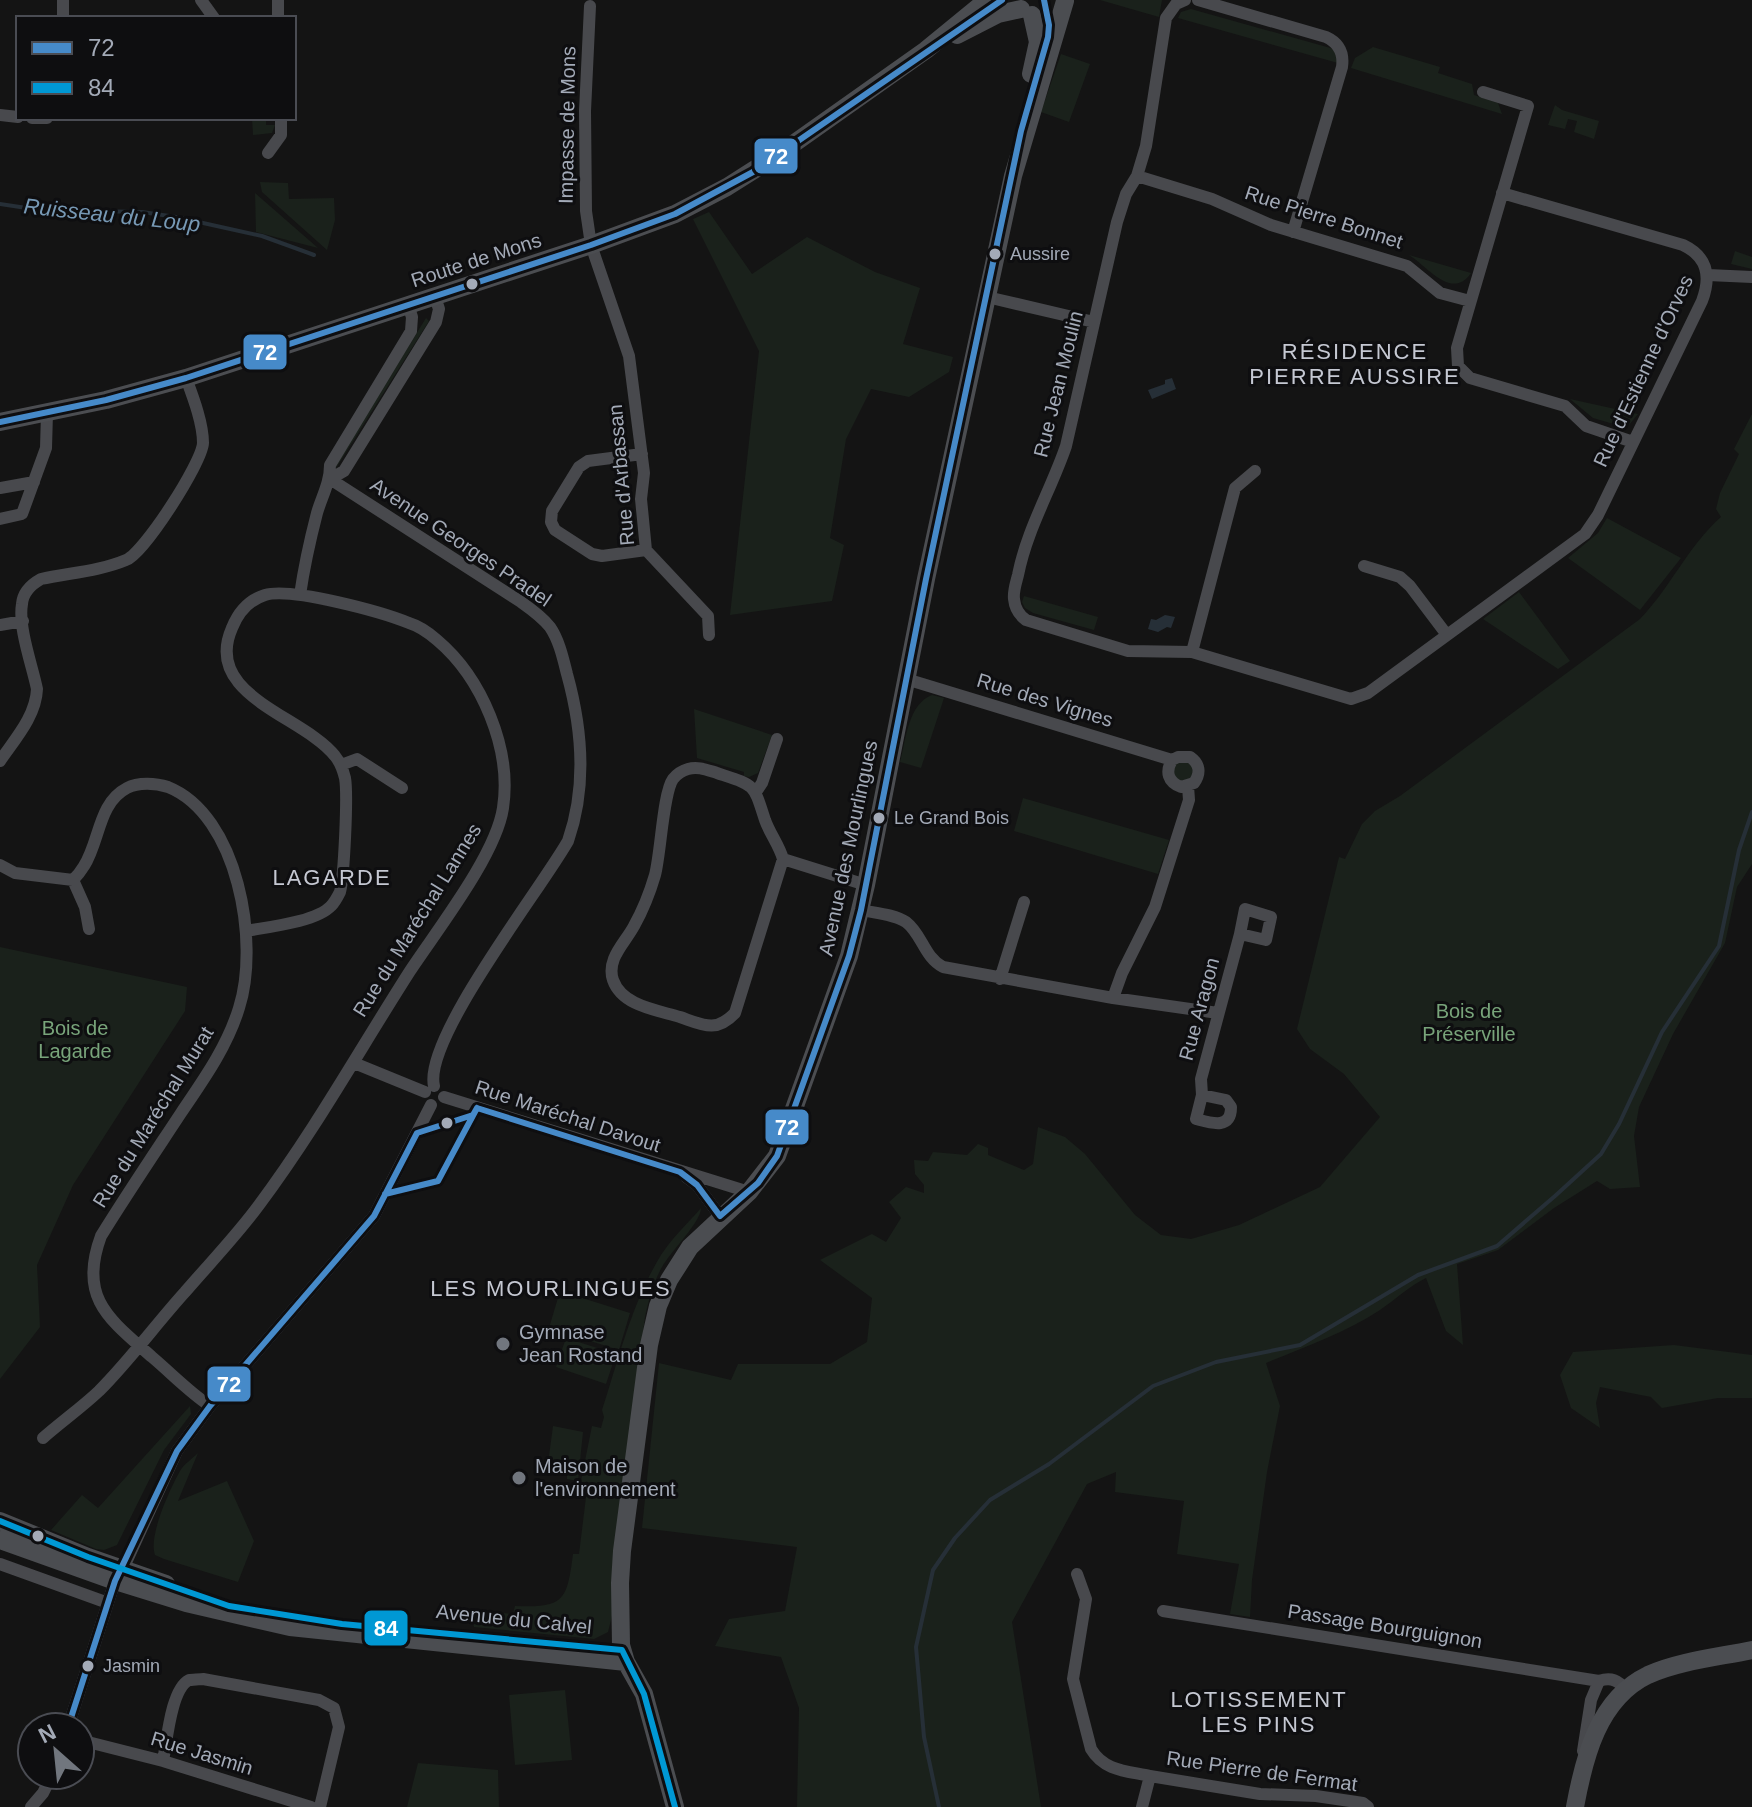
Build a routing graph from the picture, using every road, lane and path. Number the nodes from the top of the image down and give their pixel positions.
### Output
1 (987, 0) edge
2 (1066, 0) edge
3 (1185, 0) edge
4 (1198, 0) edge
5 (590, 6) dead end
6 (1021, 8) edge
7 (926, 50) junction
8 (1483, 92) dead end
9 (281, 120) edge
10 (268, 153) dead end
11 (1013, 176) junction
12 (1137, 176) junction
13 (1502, 193) junction
14 (1293, 232) junction
15 (591, 245) junction
16 (1708, 275) junction
17 (1752, 277) edge
18 (435, 297) junction
19 (987, 297) junction
20 (1470, 301) junction
21 (408, 305) junction
22 (1094, 322) junction
23 (186, 378) junction
24 (47, 413) junction
25 (0, 422) edge
26 (1633, 442) junction
27 (642, 454) junction
28 (1255, 471) dead end
29 (330, 479) junction
30 (34, 482) junction
31 (0, 488) edge
32 (0, 519) edge
33 (646, 550) junction
34 (1364, 566) dead end
35 (300, 595) junction
36 (23, 621) junction
37 (0, 625) edge
38 (709, 635) dead end
39 (1447, 635) junction
40 (1192, 652) junction
41 (906, 679) junction
42 (777, 739) dead end
43 (1172, 760) junction
44 (0, 761) edge
45 (341, 765) junction
46 (1188, 786) junction
47 (402, 788) dead end
48 (756, 792) junction
49 (783, 859) junction
50 (0, 865) edge
51 (73, 880) junction
52 (866, 885) junction
53 (1024, 902) dead end
54 (861, 910) junction
55 (89, 929) dead end
56 (246, 931) junction
57 (1240, 934) dead end
58 (1000, 979) junction
59 (1113, 998) junction
60 (1218, 1013) junction
61 (354, 1063) junction
62 (430, 1089) junction
63 (1202, 1095) dead end
64 (444, 1097) junction
65 (431, 1105) junction
66 (680, 1172) junction
67 (749, 1192) junction
68 (720, 1216) junction
69 (138, 1345) junction
70 (210, 1406) junction
71 (43, 1438) dead end
72 (0, 1521) edge
73 (0, 1540) edge
74 (0, 1564) edge
75 (1077, 1574) dead end
76 (119, 1575) junction
77 (108, 1603) junction
78 (1163, 1611) dead end
79 (1752, 1650) edge
80 (624, 1656) junction
81 (1599, 1681) junction
82 (1626, 1690) junction
83 (73, 1711) edge
84 (96, 1744) edge
85 (163, 1761) junction
86 (1584, 1762) junction
87 (1150, 1776) junction
88 (44, 1791) edge
89 (31, 1807) edge
90 (311, 1807) edge
91 (320, 1807) edge
92 (675, 1807) edge
93 (1142, 1807) edge
94 (1368, 1807) edge
95 (1575, 1807) edge

1 - 7 street, Route de Mons
2 - 6 street, Route de Mons
2 - 11 street, Avenue des Mourlingues
3 - 12 street, Rue Jean Moulin
4 - 14 street
5 - 15 street, Impasse de Mons
6 - 7 street, Route de Mons
6 - 11 street, Avenue des Mourlingues
7 - 15 street, Route de Mons
8 - 13 street
9 - 10 street
11 - 19 street, Avenue des Mourlingues
12 - 14 street, Rue Pierre Bonnet
12 - 22 street, Rue Jean Moulin
13 - 16 street, Rue d'Estienne d'Orves
13 - 20 street
14 - 20 street, Rue Pierre Bonnet
15 - 18 street, Route de Mons
15 - 27 street, Rue d'Arbassan
16 - 17 street
16 - 26 street, Rue d'Estienne d'Orves
18 - 21 street, Route de Mons
18 - 29 street
19 - 22 street
19 - 41 street, Avenue des Mourlingues
20 - 26 street
21 - 23 street, Route de Mons
21 - 29 street
22 - 40 street, Rue Jean Moulin
23 - 24 street, Route de Mons
23 - 36 street
24 - 25 street, Route de Mons
24 - 30 street
26 - 39 street, Rue d'Estienne d'Orves
27 - 33 street, Rue d'Arbassan
27 - 33 street
28 - 40 street
29 - 35 street
29 - 62 street, Avenue Georges Pradel
30 - 31 street
30 - 32 street
33 - 38 street, Rue d'Arbassan
34 - 39 street
35 - 45 street, Rue du Maréchal Lannes
35 - 61 street, Rue du Maréchal Lannes
36 - 37 street
36 - 44 street
39 - 40 street, Rue Jean Moulin
41 - 43 street, Rue des Vignes
41 - 52 street, Avenue des Mourlingues
42 - 48 street
43 - 46 street
43 - 46 street, Rue des Vignes
45 - 47 street
45 - 56 street
46 - 59 street, Rue des Vignes
48 - 49 street
48 - 49 street
49 - 52 street
50 - 51 street
51 - 55 street
51 - 56 street, Rue du Maréchal Murat
52 - 54 street, Avenue des Mourlingues
53 - 58 street
54 - 58 street
54 - 67 street, Avenue des Mourlingues
56 - 69 street, Rue du Maréchal Murat
57 - 60 street, Rue Aragon
58 - 59 street
59 - 60 street
60 - 63 street, Rue Aragon
61 - 62 street
61 - 69 street, Rue du Maréchal Lannes
62 - 64 street
62 - 65 street
64 - 65 street
64 - 66 street, Rue Maréchal Davout
65 - 70 street
66 - 67 street, Rue Maréchal Davout
66 - 68 street, Rue Maréchal Davout
67 - 68 street, Avenue des Mourlingues
68 - 80 street, Avenue des Mourlingues
69 - 70 street, Rue du Maréchal Murat
69 - 71 street, Rue du Maréchal Lannes
70 - 76 street
72 - 76 street
73 - 76 street
74 - 77 street
75 - 87 street, Rue Pierre de Fermat
76 - 77 street
76 - 80 street, Avenue du Calvel
77 - 83 street
78 - 81 street, Passage Bourguignon
79 - 82 street
80 - 92 street
81 - 82 street, Passage Bourguignon
81 - 86 street
82 - 86 street
84 - 85 street, Rue Jasmin
85 - 90 street, Rue Jasmin
85 - 91 street
86 - 95 street
87 - 93 street
87 - 94 street, Rue Pierre de Fermat
88 - 89 street

